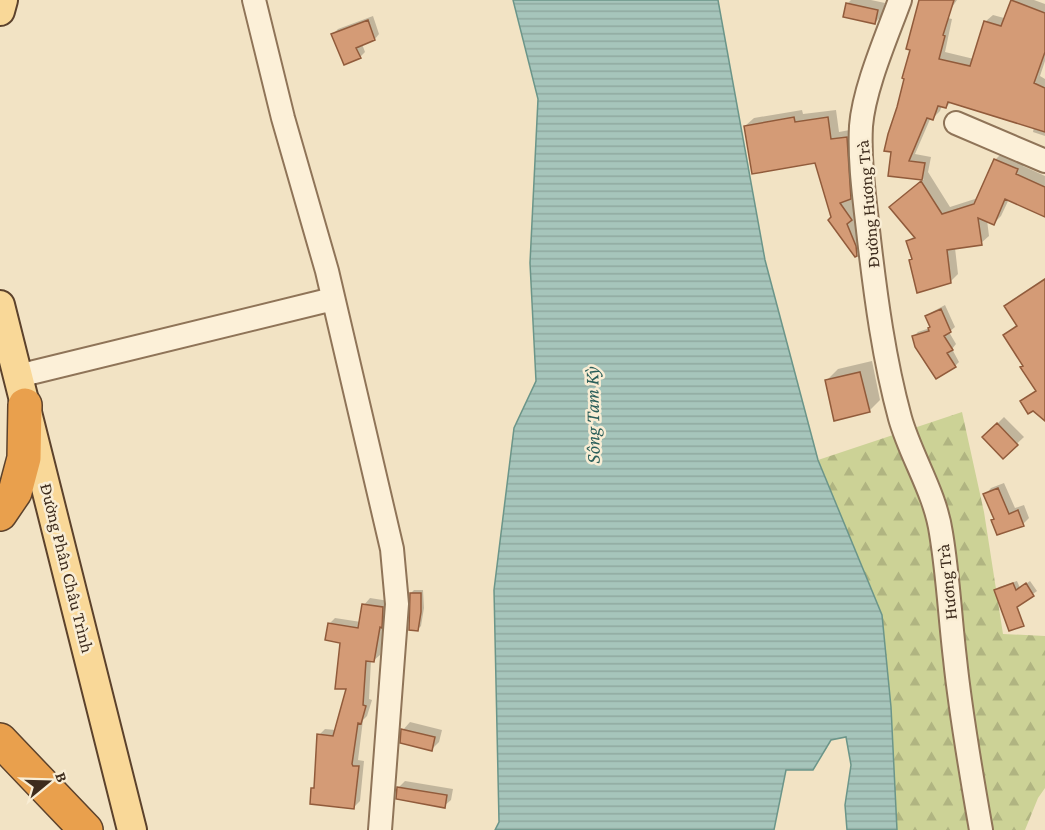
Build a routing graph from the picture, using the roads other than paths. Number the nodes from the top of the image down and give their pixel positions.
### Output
1 (3, 0) edge
2 (254, 0) edge
3 (900, 0) edge
4 (0, 11) edge
5 (956, 123) dead end
6 (1045, 161) edge
7 (333, 299) junction
8 (0, 305) edge
9 (883, 341) joint
10 (21, 390) junction
11 (0, 514) edge
12 (0, 740) edge
13 (86, 830) edge
14 (132, 830) edge
15 (380, 830) edge
16 (981, 830) edge

1 - 4 main road
2 - 7 street
3 - 9 street, Đường Hương Trà
5 - 6 street
7 - 10 street
7 - 15 street
8 - 10 main road, Đường Phân Châu Trình
9 - 16 street, Hương Trà
10 - 11 highway
10 - 14 main road, Đường Phân Châu Trình
12 - 13 highway

